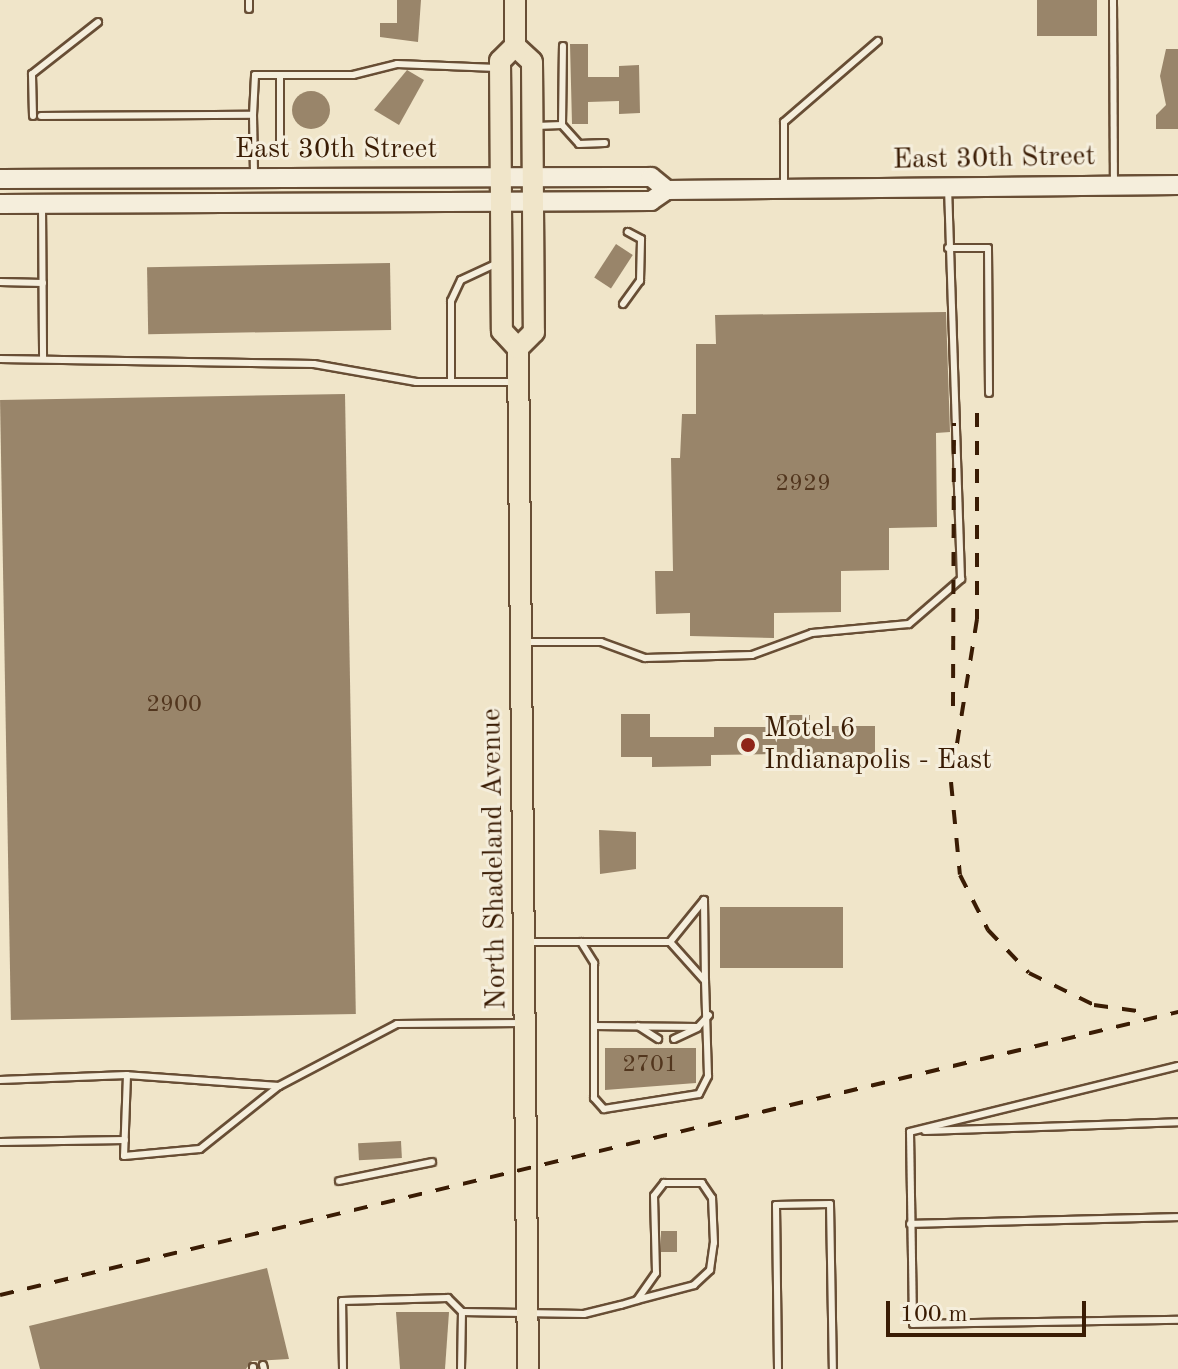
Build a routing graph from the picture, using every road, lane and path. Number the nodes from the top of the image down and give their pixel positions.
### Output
1 (249, 0) edge
2 (515, 0) edge
3 (1113, 0) edge
4 (249, 9) dead end
5 (98, 22) dead end
6 (878, 41) dead end
7 (515, 46) junction
8 (563, 46) dead end
9 (500, 68) junction
10 (280, 75) junction
11 (253, 115) junction
12 (562, 125) junction
13 (533, 126) junction
14 (605, 143) dead end
15 (280, 144) dead end
16 (501, 177) junction
17 (533, 177) junction
18 (0, 179) edge
19 (254, 179) junction
20 (1114, 185) junction
21 (1178, 185) edge
22 (784, 189) junction
23 (948, 189) junction
24 (667, 190) junction
25 (501, 202) junction
26 (533, 202) junction
27 (0, 204) edge
28 (42, 204) junction
29 (628, 232) dead end
30 (948, 248) junction
31 (502, 261) junction
32 (0, 282) edge
33 (43, 283) junction
34 (623, 304) dead end
35 (518, 348) junction
36 (0, 359) edge
37 (43, 359) junction
38 (451, 382) junction
39 (518, 383) junction
40 (989, 393) dead end
41 (521, 641) junction
42 (524, 942) junction
43 (581, 942) junction
44 (670, 942) junction
45 (705, 981) junction
46 (710, 1013) junction
47 (525, 1023) junction
48 (594, 1026) junction
49 (638, 1026) junction
50 (698, 1027) junction
51 (658, 1039) dead end
52 (674, 1039) dead end
53 (1178, 1066) edge
54 (127, 1075) junction
55 (0, 1080) edge
56 (279, 1086) junction
57 (1178, 1122) edge
58 (910, 1132) junction
59 (125, 1140) junction
60 (0, 1142) edge
61 (432, 1162) dead end
62 (339, 1181) dead end
63 (1178, 1217) edge
64 (910, 1224) junction
65 (637, 1300) junction
66 (528, 1311) junction
67 (462, 1312) junction
68 (1178, 1320) edge
69 (343, 1369) edge
70 (461, 1369) edge
71 (528, 1369) edge
72 (778, 1369) edge
73 (833, 1369) edge

1 - 4 lane
2 - 7 main road, North Shadeland Avenue
3 - 20 lane
5 - 11 lane
6 - 22 lane
7 - 9 main road
7 - 13 main road, North Shadeland Avenue
8 - 12 lane
9 - 10 lane
9 - 16 main road, North Shadeland Avenue
10 - 11 lane
10 - 15 lane
11 - 19 lane
12 - 13 lane
12 - 14 lane
13 - 17 main road, North Shadeland Avenue
16 - 17 main road, East 30th Street
16 - 19 main road, East 30th Street
16 - 25 main road, North Shadeland Avenue
17 - 24 main road, East 30th Street
17 - 26 main road, North Shadeland Avenue
18 - 19 main road, East 30th Street
20 - 21 main road, East 30th Street
20 - 23 main road, East 30th Street
22 - 23 main road, East 30th Street
22 - 24 main road, East 30th Street
23 - 30 lane
24 - 26 main road, East 30th Street
25 - 26 main road, East 30th Street
25 - 28 main road, East 30th Street
25 - 31 main road, North Shadeland Avenue
26 - 35 main road, North Shadeland Avenue
27 - 28 main road, East 30th Street
28 - 33 lane
29 - 34 lane
30 - 40 lane
30 - 41 lane
31 - 35 main road, North Shadeland Avenue
31 - 38 lane
32 - 33 lane
33 - 37 lane
35 - 39 main road, North Shadeland Avenue
36 - 37 lane
37 - 38 lane
38 - 39 lane
39 - 41 main road, North Shadeland Avenue
41 - 42 main road, North Shadeland Avenue
42 - 43 lane
42 - 47 main road, North Shadeland Avenue
43 - 44 lane
43 - 48 lane
44 - 45 lane
44 - 45 lane
45 - 46 lane
46 - 48 lane
46 - 50 lane
47 - 56 lane
47 - 66 main road, North Shadeland Avenue
48 - 49 lane
49 - 50 lane
49 - 51 lane
50 - 52 lane
53 - 58 lane
54 - 55 lane
54 - 56 lane
54 - 59 lane
56 - 59 lane
57 - 58 lane
58 - 64 lane
59 - 60 lane
61 - 62 lane
63 - 64 lane
64 - 68 lane
65 - 65 lane
65 - 66 lane
66 - 67 lane
66 - 71 main road, North Shadeland Avenue
67 - 69 lane
67 - 70 lane
72 - 73 lane

